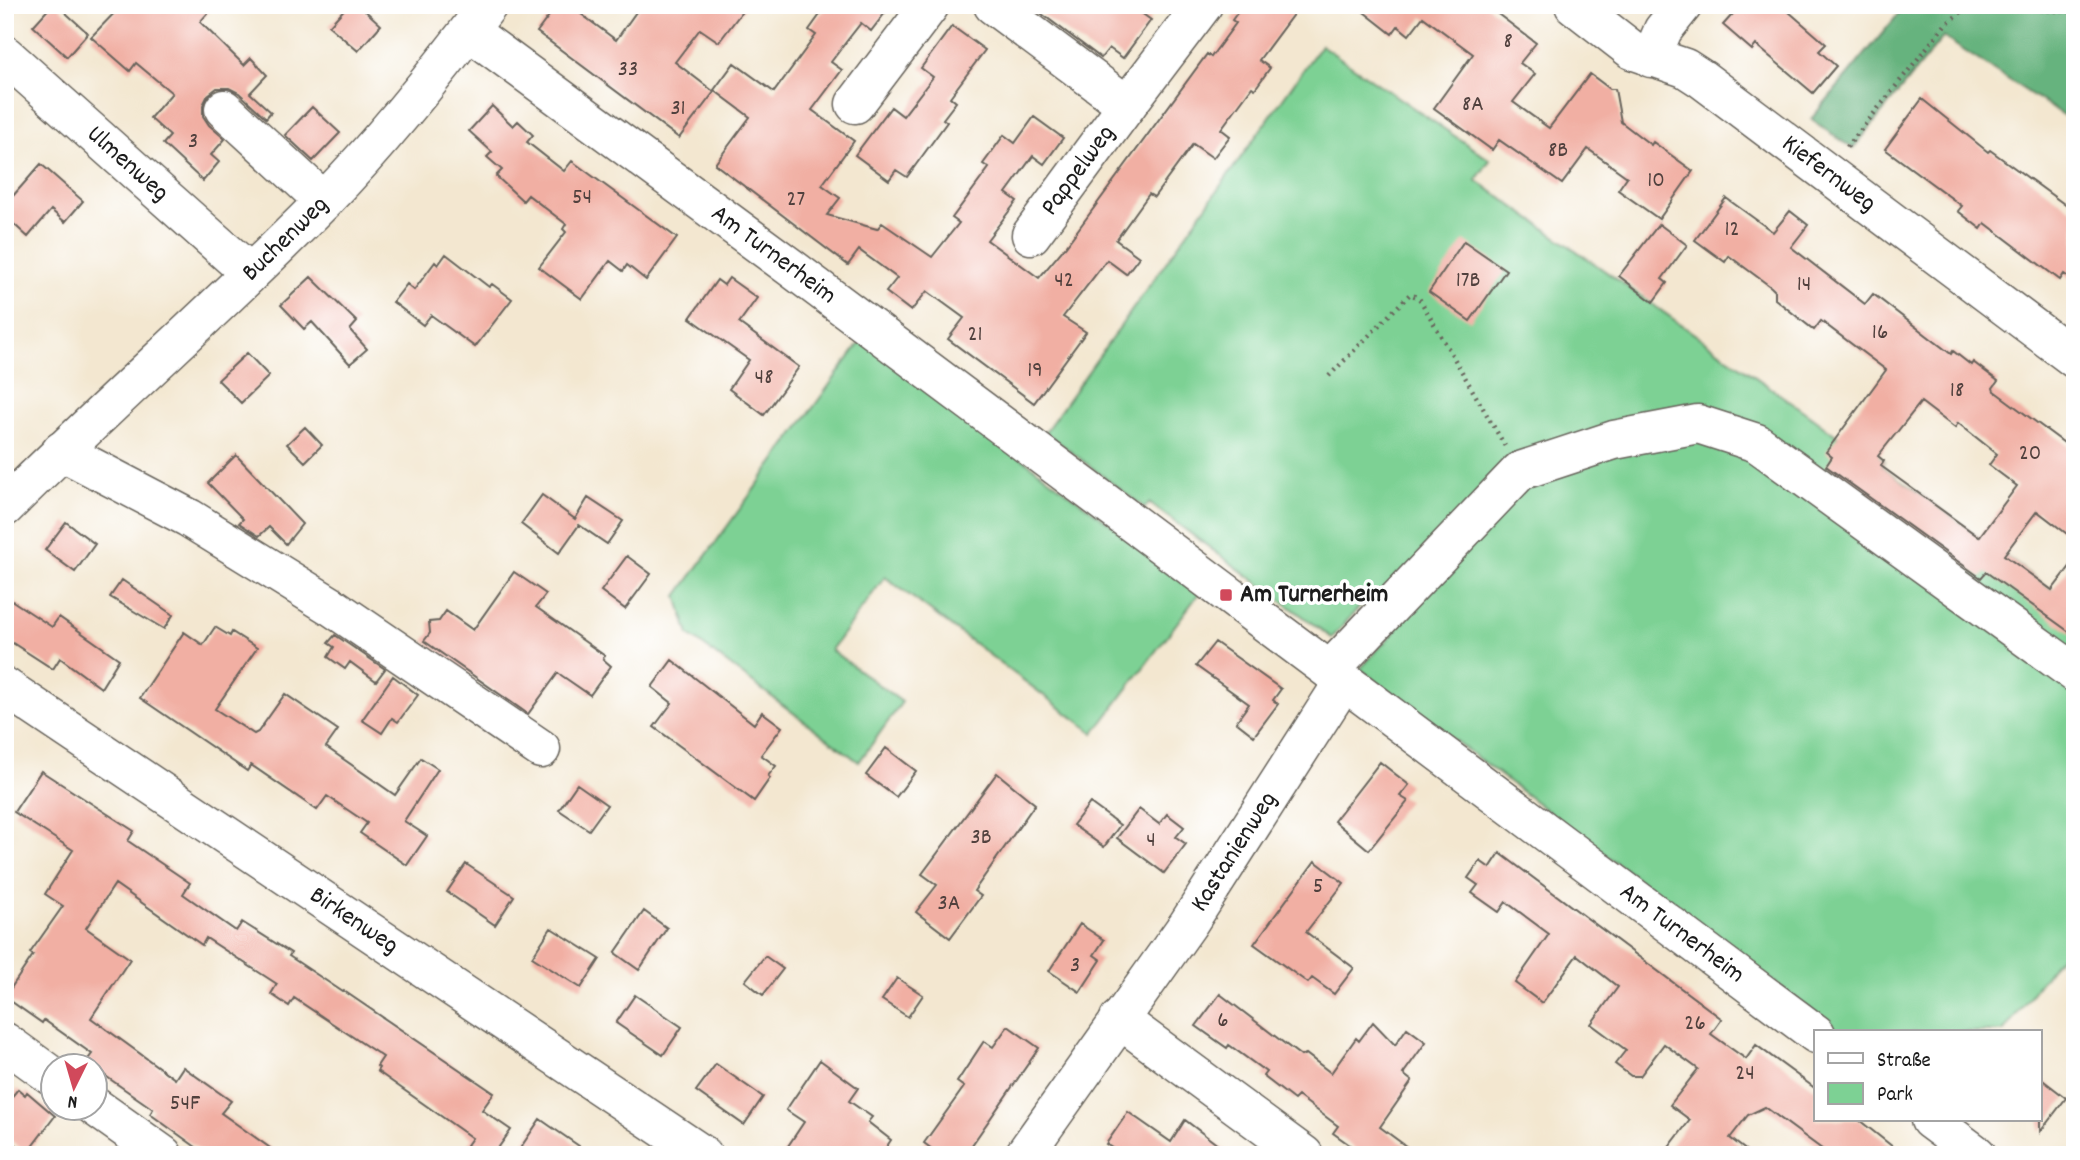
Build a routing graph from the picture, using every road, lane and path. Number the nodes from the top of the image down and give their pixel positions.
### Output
1 (930, 5) edge
2 (993, 5) edge
3 (1203, 5) edge
4 (1574, 5) edge
5 (1683, 5) edge
6 (2075, 12) edge
7 (479, 18) edge
8 (5, 55) edge
9 (1651, 58) junction
10 (855, 104) dead end
11 (1127, 105) junction
12 (225, 109) dead end
13 (1827, 172) junction
14 (324, 201) junction
15 (1031, 235) dead end
16 (250, 273) junction
17 (2075, 359) edge
18 (1329, 376) dead end
19 (61, 451) junction
20 (1520, 471) junction
21 (5, 507) edge
22 (2075, 673) edge
23 (1337, 676) junction
24 (5, 687) edge
25 (541, 750) dead end
26 (1119, 1019) junction
27 (1814, 1033) edge
28 (5, 1042) edge
29 (38, 1066) edge
30 (108, 1116) edge
31 (1933, 1122) edge
32 (163, 1155) edge
33 (703, 1155) edge
34 (1024, 1155) edge
35 (1304, 1155) edge
36 (1977, 1155) edge

1 - 10 street
2 - 11 street, Pappelweg
3 - 11 street, Pappelweg
4 - 9 street, Kiefernweg
5 - 9 street
6 - 13 path
7 - 14 street, Buchenweg
7 - 23 street, Am Turnerheim
8 - 16 street, Ulmenweg
9 - 13 street, Kiefernweg
11 - 15 street, Pappelweg
12 - 14 street
13 - 17 street, Kiefernweg
14 - 16 street, Buchenweg
16 - 19 street, Buchenweg
18 - 20 path
19 - 21 street, Buchenweg
19 - 25 street
20 - 22 street
20 - 23 street, Kastanienweg
23 - 26 street, Kastanienweg
23 - 27 street, Am Turnerheim
24 - 33 street, Birkenweg
26 - 34 street, Kastanienweg
26 - 35 street
28 - 29 street
30 - 32 street
31 - 36 street

